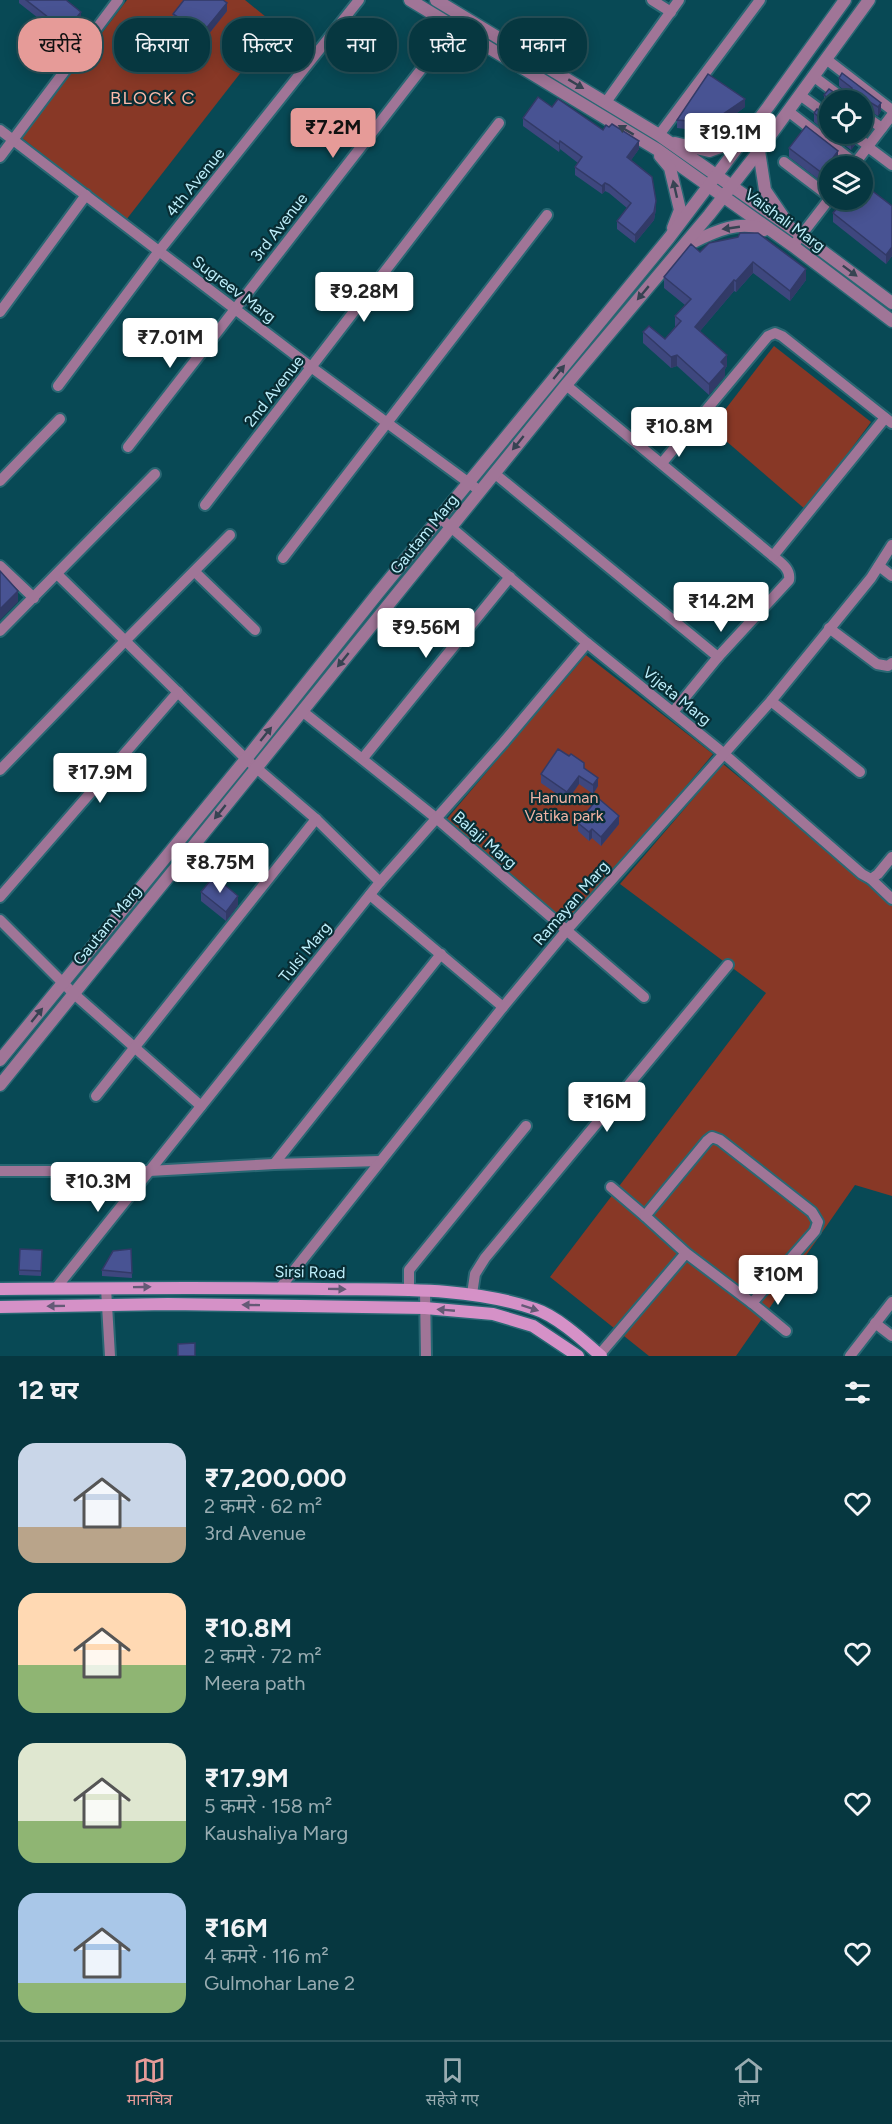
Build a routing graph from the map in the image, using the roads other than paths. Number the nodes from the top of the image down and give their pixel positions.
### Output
1 (118, 0) edge
2 (359, 0) edge
3 (410, 0) edge
4 (436, 0) edge
5 (652, 0) edge
6 (680, 0) edge
7 (760, 0) edge
8 (845, 0) edge
9 (869, 0) edge
10 (670, 12) junction
11 (439, 18) edge
12 (815, 42) junction
13 (487, 47) edge
14 (828, 55) junction
15 (418, 72) edge
16 (813, 76) junction
17 (832, 90) edge
18 (800, 95) junction
19 (606, 102) junction
20 (819, 109) edge
21 (892, 110) edge
22 (788, 111) junction
23 (599, 114) junction
24 (892, 115) edge
25 (873, 122) edge
26 (499, 123) dead end
27 (882, 128) junction
28 (0, 130) edge
29 (664, 138) junction
30 (745, 138) junction
31 (13, 140) junction
32 (865, 144) edge
33 (651, 145) junction
34 (869, 147) junction
35 (759, 151) junction
36 (843, 156) edge
37 (862, 156) edge
38 (0, 158) edge
39 (784, 162) dead end
40 (892, 165) edge
41 (718, 175) junction
42 (710, 185) junction
43 (732, 185) junction
44 (819, 189) edge
45 (86, 195) junction
46 (724, 196) junction
47 (819, 209) edge
48 (547, 215) dead end
49 (796, 231) junction
50 (669, 238) junction
51 (788, 243) junction
52 (681, 249) junction
53 (159, 251) junction
54 (892, 303) edge
55 (234, 309) junction
56 (0, 312) edge
57 (892, 321) edge
58 (311, 367) junction
59 (566, 385) junction
60 (58, 386) dead end
61 (60, 419) dead end
62 (889, 421) edge
63 (387, 422) junction
64 (128, 447) dead end
65 (662, 463) junction
66 (494, 473) junction
67 (156, 474) dead end
68 (0, 481) edge
69 (469, 483) junction
70 (480, 491) junction
71 (205, 505) dead end
72 (440, 518) junction
73 (451, 526) junction
74 (231, 535) dead end
75 (892, 545) edge
76 (772, 556) junction
77 (283, 558) dead end
78 (0, 566) edge
79 (879, 566) junction
80 (195, 572) junction
81 (57, 574) junction
82 (892, 576) edge
83 (510, 577) junction
84 (34, 598) junction
85 (829, 628) junction
86 (255, 630) dead end
87 (0, 631) edge
88 (125, 641) junction
89 (587, 643) junction
90 (718, 657) junction
91 (892, 663) edge
92 (178, 692) junction
93 (771, 700) junction
94 (302, 711) junction
95 (673, 712) junction
96 (723, 753) junction
97 (363, 758) junction
98 (251, 763) junction
99 (0, 770) edge
100 (860, 772) dead end
101 (436, 818) junction
102 (316, 819) junction
103 (892, 857) edge
104 (871, 879) junction
105 (380, 882) junction
106 (370, 896) junction
107 (0, 897) edge
108 (892, 898) edge
109 (0, 920) edge
110 (566, 930) junction
111 (441, 954) junction
112 (728, 964) dead end
113 (63, 983) junction
114 (73, 993) junction
115 (644, 997) dead end
116 (503, 1007) junction
117 (133, 1046) junction
118 (0, 1060) edge
119 (0, 1085) edge
120 (96, 1096) dead end
121 (201, 1106) junction
122 (526, 1126) dead end
123 (380, 1161) junction
124 (274, 1164) junction
125 (0, 1171) edge
126 (149, 1171) junction
127 (611, 1187) dead end
128 (645, 1216) junction
129 (686, 1253) junction
130 (106, 1287) junction
131 (0, 1288) edge
132 (56, 1288) junction
133 (280, 1288) junction
134 (409, 1290) junction
135 (425, 1290) junction
136 (472, 1294) junction
137 (892, 1302) edge
138 (752, 1303) junction
139 (107, 1305) junction
140 (0, 1307) edge
141 (425, 1308) junction
142 (875, 1323) junction
143 (786, 1331) dead end
144 (892, 1336) edge
145 (600, 1355) edge
146 (110, 1356) edge
147 (426, 1356) edge
148 (578, 1356) edge
149 (850, 1356) edge

1 - 31 street
2 - 53 street, 4th Avenue
3 - 11 street, Vaishali Marg
4 -> 19 street, Vaishali Marg
5 - 10 street
6 - 10 street
7 - 29 street
8 - 12 street
9 - 14 street, Gautam Marg
10 - 19 street
12 - 14 street
12 - 30 street
13 - 23 street, Vaishali Marg
14 - 16 street, Gautam Marg
14 - 21 street
15 - 55 street, 3rd Avenue
16 - 17 street
16 - 18 street, Gautam Marg
18 - 20 street
18 - 22 street, Gautam Marg
19 - 23 street
19 - 29 street, Vaishali Marg
22 - 35 street, Gautam Marg
22 - 36 street
33 -> 23 street, Vaishali Marg
24 - 27 street
25 - 27 street
26 - 58 street, 2nd Avenue
27 - 34 street
28 - 31 street, Sugreev Marg
29 - 30 street
29 - 41 street, Vaishali Marg
30 - 41 street, Gautam Marg
31 - 38 street
31 - 45 street, Sugreev Marg
32 - 34 street
33 - 42 street, Vaishali Marg
50 -> 33 street
34 - 37 street
34 - 40 street
35 - 43 street, Gautam Marg
35 - 49 street
39 - 44 street
41 - 42 street, Gautam Marg
41 - 43 street, Vaishali Marg
42 - 46 street, Vaishali Marg
42 - 50 street, Gautam Marg
43 - 46 street, Gautam Marg
43 - 49 street, Vaishali Marg
45 - 53 street, Sugreev Marg
45 - 56 street
46 - 51 street, Vaishali Marg
46 - 52 street, Gautam Marg
47 - 49 street
48 - 63 street
49 - 51 street
49 -> 54 street, Vaishali Marg
69 -> 50 street, Gautam Marg
51 -> 52 street
51 - 57 street, Vaishali Marg
52 -> 59 street, Gautam Marg
53 - 55 street, Sugreev Marg
53 - 60 street, 4th Avenue
55 - 58 street, Sugreev Marg
55 - 64 street, 3rd Avenue
58 - 63 street, Sugreev Marg
58 - 71 street, 2nd Avenue
59 - 65 street
59 -> 66 street, Gautam Marg
61 - 68 street
62 - 65 street
62 - 76 street
63 - 69 street, Sugreev Marg
63 - 77 street
65 - 76 street
66 - 70 street, Gautam Marg
66 - 90 street
67 - 81 street
69 - 70 street, Sugreev Marg
69 - 72 street, Gautam Marg
70 - 73 street, Gautam Marg
72 - 73 street, Vijeta Marg
98 -> 72 street, Gautam Marg
73 - 83 street, Vijeta Marg
73 -> 94 street, Gautam Marg
74 - 80 street
75 - 79 street, Ramayan Marg
76 - 90 street
78 - 84 street
79 - 82 street
79 - 85 street, Ramayan Marg
80 - 86 street
80 - 88 street
81 - 84 street
81 - 88 street
83 - 89 street, Vijeta Marg
83 - 97 street
84 - 87 street
85 - 91 street
85 - 93 street, Ramayan Marg
88 - 92 street
88 - 99 street
89 - 95 street, Vijeta Marg
89 - 101 street, Tulsi Marg
90 - 95 street
92 - 98 street
92 - 107 street
93 - 96 street, Ramayan Marg
93 - 100 street
94 - 97 street, Balaji Marg
94 - 98 street, Gautam Marg
95 - 96 street, Vijeta Marg
96 - 104 street, Vijeta Marg
96 - 110 street, Ramayan Marg
97 - 101 street, Balaji Marg
98 - 102 street
98 - 113 street, Gautam Marg
98 -> 114 street, Gautam Marg
101 - 105 street, Tulsi Marg
101 - 110 street, Balaji Marg
102 - 105 street
102 - 117 street
103 - 104 street
104 - 108 street, Vijeta Marg
105 - 106 street, Tulsi Marg
106 - 111 street
106 - 121 street, Tulsi Marg
109 - 113 street
110 - 115 street, Balaji Marg
110 - 116 street, Ramayan Marg
111 - 116 street
111 - 124 street
112 - 136 street
113 - 114 street
118 -> 113 street, Gautam Marg
114 - 117 street
114 - 119 street, Gautam Marg
116 - 123 street, Ramayan Marg
117 - 120 street
117 - 121 street
121 - 126 street, Tulsi Marg
122 - 134 street
123 - 124 street
123 - 133 street, Ramayan Marg
124 - 126 street
125 - 126 street
126 - 132 street, Tulsi Marg
127 - 128 street
128 - 129 street
128 - 138 street
129 - 138 street
129 - 145 street
130 - 132 main road, Sirsi Road
130 -> 133 main road, Sirsi Road
130 - 139 street
131 - 132 main road, Sirsi Road
133 -> 134 main road, Sirsi Road
134 - 135 main road, Sirsi Road
135 - 136 main road, Sirsi Road
135 - 141 street
136 -> 145 main road, Sirsi Road
137 - 142 street
138 - 143 street
139 -> 140 main road, Sirsi Road
141 -> 139 main road, Sirsi Road
139 - 146 street
141 - 147 street
148 -> 141 main road, Sirsi Road
142 - 144 street
142 - 149 street

